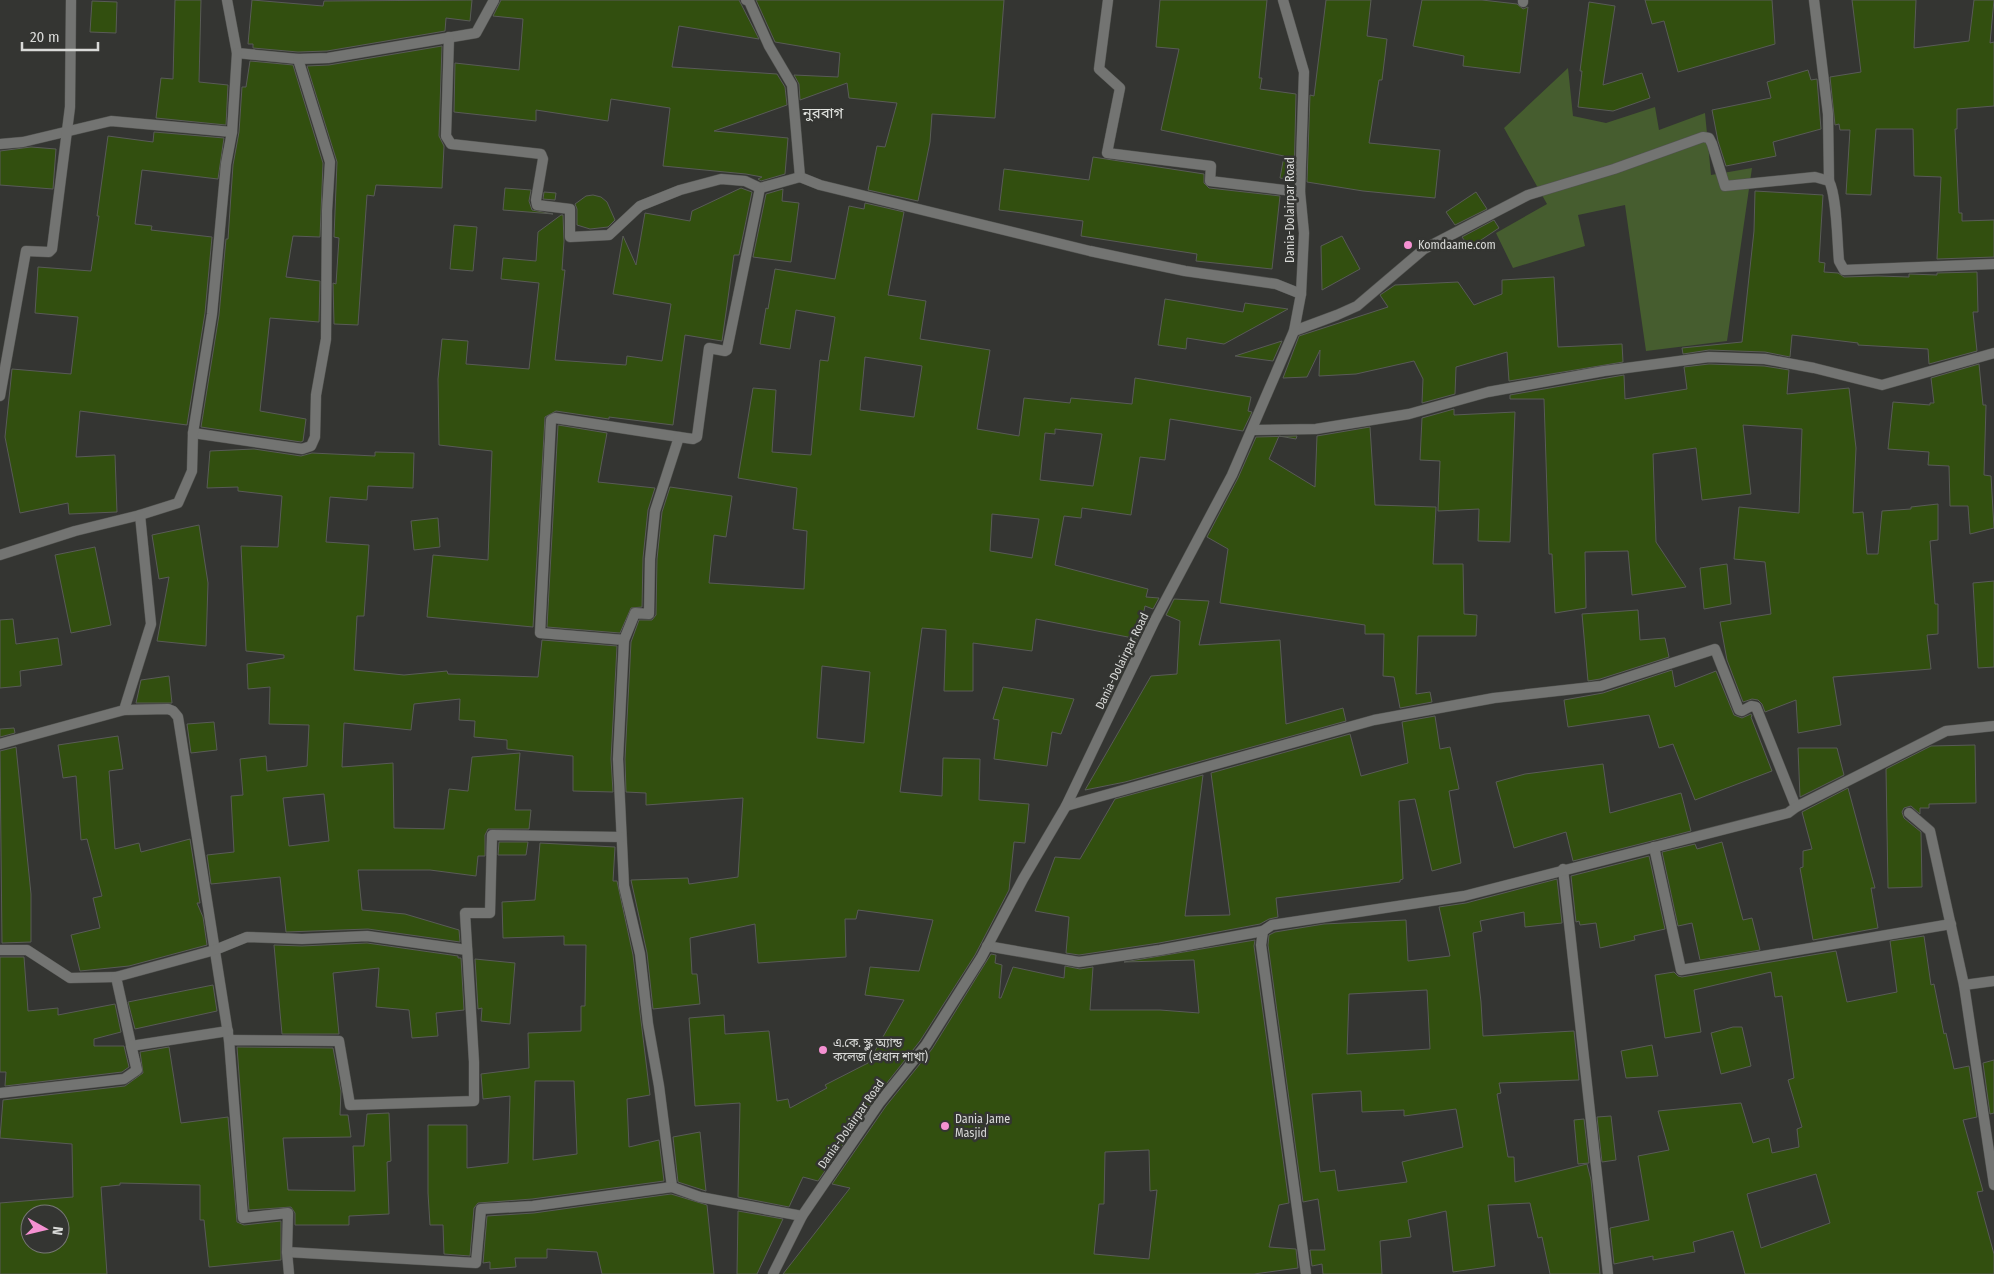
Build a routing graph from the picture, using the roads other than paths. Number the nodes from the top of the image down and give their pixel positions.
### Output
1 (71, 0) edge
2 (227, 0) edge
3 (494, 0) edge
4 (746, 0) edge
5 (1108, 0) edge
6 (1283, 0) edge
7 (1814, 0) edge
8 (449, 37) junction
9 (237, 54) junction
10 (298, 59) junction
11 (232, 132) junction
12 (0, 144) edge
13 (800, 177) junction
14 (1829, 181) junction
15 (760, 188) junction
16 (1300, 192) junction
17 (1994, 264) edge
18 (1301, 294) junction
19 (1294, 331) junction
20 (1994, 354) edge
21 (0, 396) edge
22 (1253, 430) junction
23 (193, 433) junction
24 (679, 437) junction
25 (140, 515) junction
26 (0, 555) edge
27 (624, 640) junction
28 (124, 710) junction
29 (1994, 726) edge
30 (0, 744) edge
31 (1066, 806) junction
32 (1796, 807) junction
33 (1910, 813) dead end
34 (622, 837) junction
35 (1654, 847) junction
36 (1563, 869) junction
37 (1950, 924) junction
38 (1263, 931) junction
39 (987, 946) junction
40 (0, 950) edge
41 (215, 950) junction
42 (467, 950) junction
43 (116, 977) junction
44 (1994, 981) edge
45 (1964, 985) junction
46 (228, 1036) junction
47 (136, 1067) junction
48 (0, 1093) edge
49 (1994, 1185) edge
50 (672, 1187) junction
51 (802, 1216) junction
52 (287, 1252) junction
53 (289, 1274) edge
54 (773, 1274) edge
55 (1306, 1274) edge
56 (1608, 1274) edge

1 - 21 street
2 - 9 street
3 - 8 street
4 - 13 street
5 - 16 street
6 - 16 street, Dania-Dolairpar Road
7 - 14 street
8 - 10 street
8 - 15 street
9 - 10 street
9 - 11 street
10 - 23 street
11 - 12 street
11 - 23 street
13 - 15 street
13 - 18 street
14 - 17 street
14 - 19 street
15 - 24 street
16 - 18 street, Dania-Dolairpar Road
18 - 19 street, Dania-Dolairpar Road
19 - 22 street, Dania-Dolairpar Road
20 - 22 street
22 - 31 street, Dania-Dolairpar Road
23 - 25 street
24 - 27 street
24 - 27 street
25 - 26 street
25 - 28 street
27 - 34 street
28 - 30 street
28 - 41 street
29 - 32 street
31 - 32 street
31 - 39 street, Dania-Dolairpar Road
32 - 35 street
33 - 37 street
34 - 42 street
34 - 50 street
35 - 36 street
35 - 37 street
36 - 38 street
36 - 56 street
37 - 45 street
38 - 39 street
38 - 55 street
39 - 51 street, Dania-Dolairpar Road
40 - 43 street
41 - 42 street
41 - 43 street
41 - 46 street
42 - 46 street
43 - 47 street
44 - 45 street
45 - 49 street
46 - 47 street
46 - 52 street
47 - 48 street
50 - 51 street
50 - 52 street
51 - 54 street, Dania-Dolairpar Road
52 - 53 street

